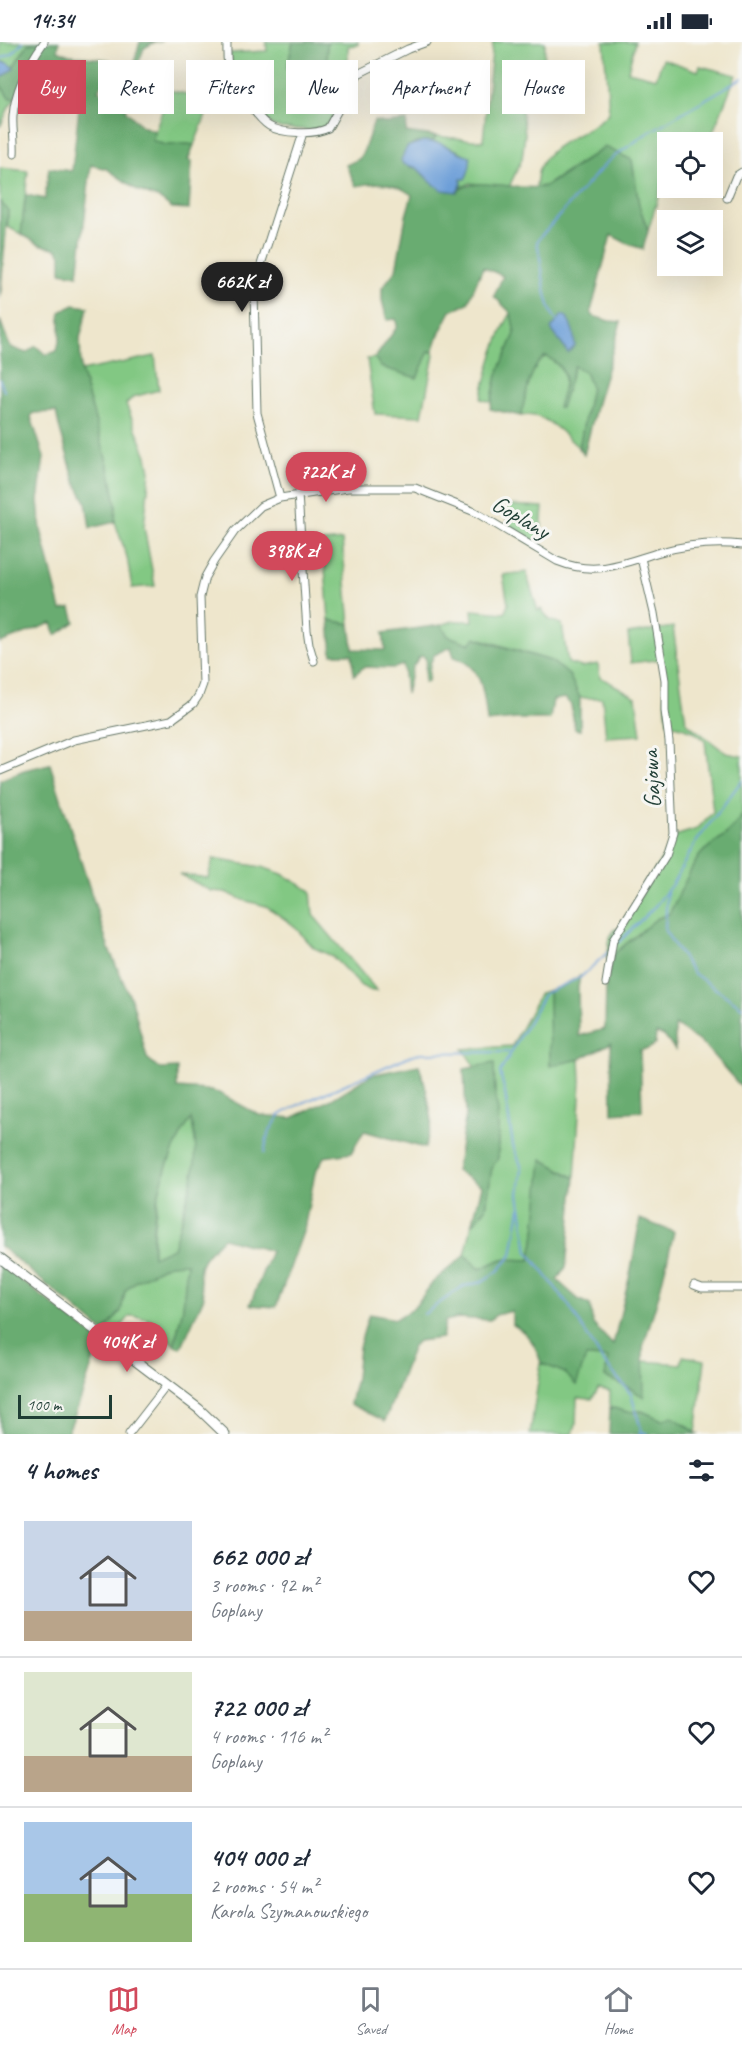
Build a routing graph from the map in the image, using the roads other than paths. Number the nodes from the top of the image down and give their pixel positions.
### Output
1 (44, 42) edge
2 (227, 42) edge
3 (427, 42) edge
4 (303, 133) junction
5 (14, 154) dead end
6 (742, 172) edge
7 (727, 198) dead end
8 (298, 494) junction
9 (279, 498) junction
10 (742, 545) edge
11 (641, 558) junction
12 (314, 661) dead end
13 (0, 771) edge
14 (606, 983) dead end
15 (0, 1258) edge
16 (694, 1285) dead end
17 (742, 1288) edge
18 (166, 1385) junction
19 (129, 1434) edge
20 (225, 1434) edge

1 - 5 street
2 - 4 street
3 - 4 street
4 - 9 street
6 - 7 street
8 - 9 street, Goplany
8 - 11 street, Goplany
8 - 12 street
9 - 13 street, Goplany
10 - 11 street, Goplany
11 - 14 street, Gajowa
15 - 18 street
16 - 17 street
18 - 19 street
18 - 20 street

